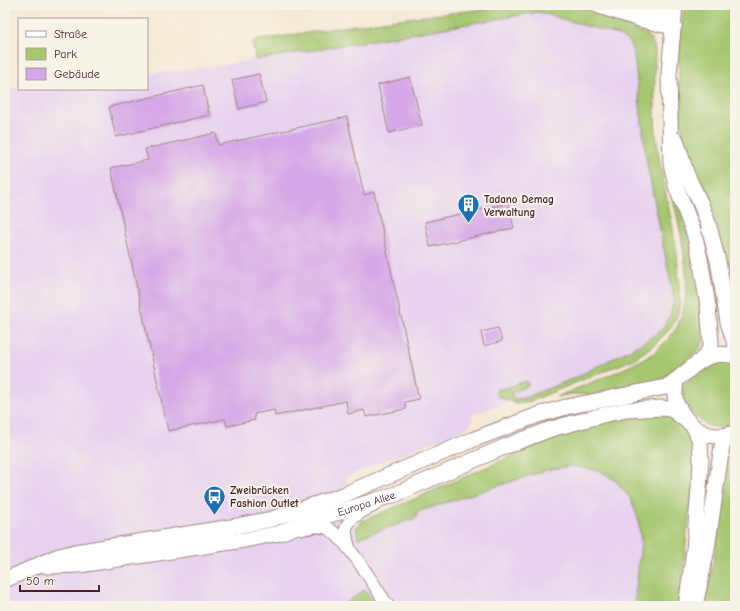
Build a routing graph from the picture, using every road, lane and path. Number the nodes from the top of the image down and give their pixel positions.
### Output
1 (599, 5) edge
2 (611, 5) edge
3 (642, 5) edge
4 (676, 5) edge
5 (673, 26) junction
6 (671, 119) junction
7 (735, 344) edge
8 (735, 356) edge
9 (700, 362) junction
10 (676, 380) junction
11 (690, 424) junction
12 (731, 434) edge
13 (396, 494) junction
14 (280, 533) junction
15 (349, 549) junction
16 (32, 568) junction
17 (5, 580) edge
18 (388, 606) edge
19 (686, 606) edge
20 (695, 606) edge

1 - 2 highway
1 - 5 highway
3 - 5 highway
4 - 5 main road
5 - 6 main road
6 - 7 main road
6 - 9 main road
8 - 9 main road, Europa Allee
9 - 10 main road, Europa Allee
10 - 11 main road
10 - 16 main road, Europa Allee
11 - 12 main road, Europa Allee
11 - 13 main road, Europa Allee
11 - 19 main road
12 - 20 main road
13 - 14 main road, Europa Allee
13 - 15 street
14 - 15 street
14 - 16 main road, Europa Allee
15 - 18 street
16 - 17 main road, Europa Allee

